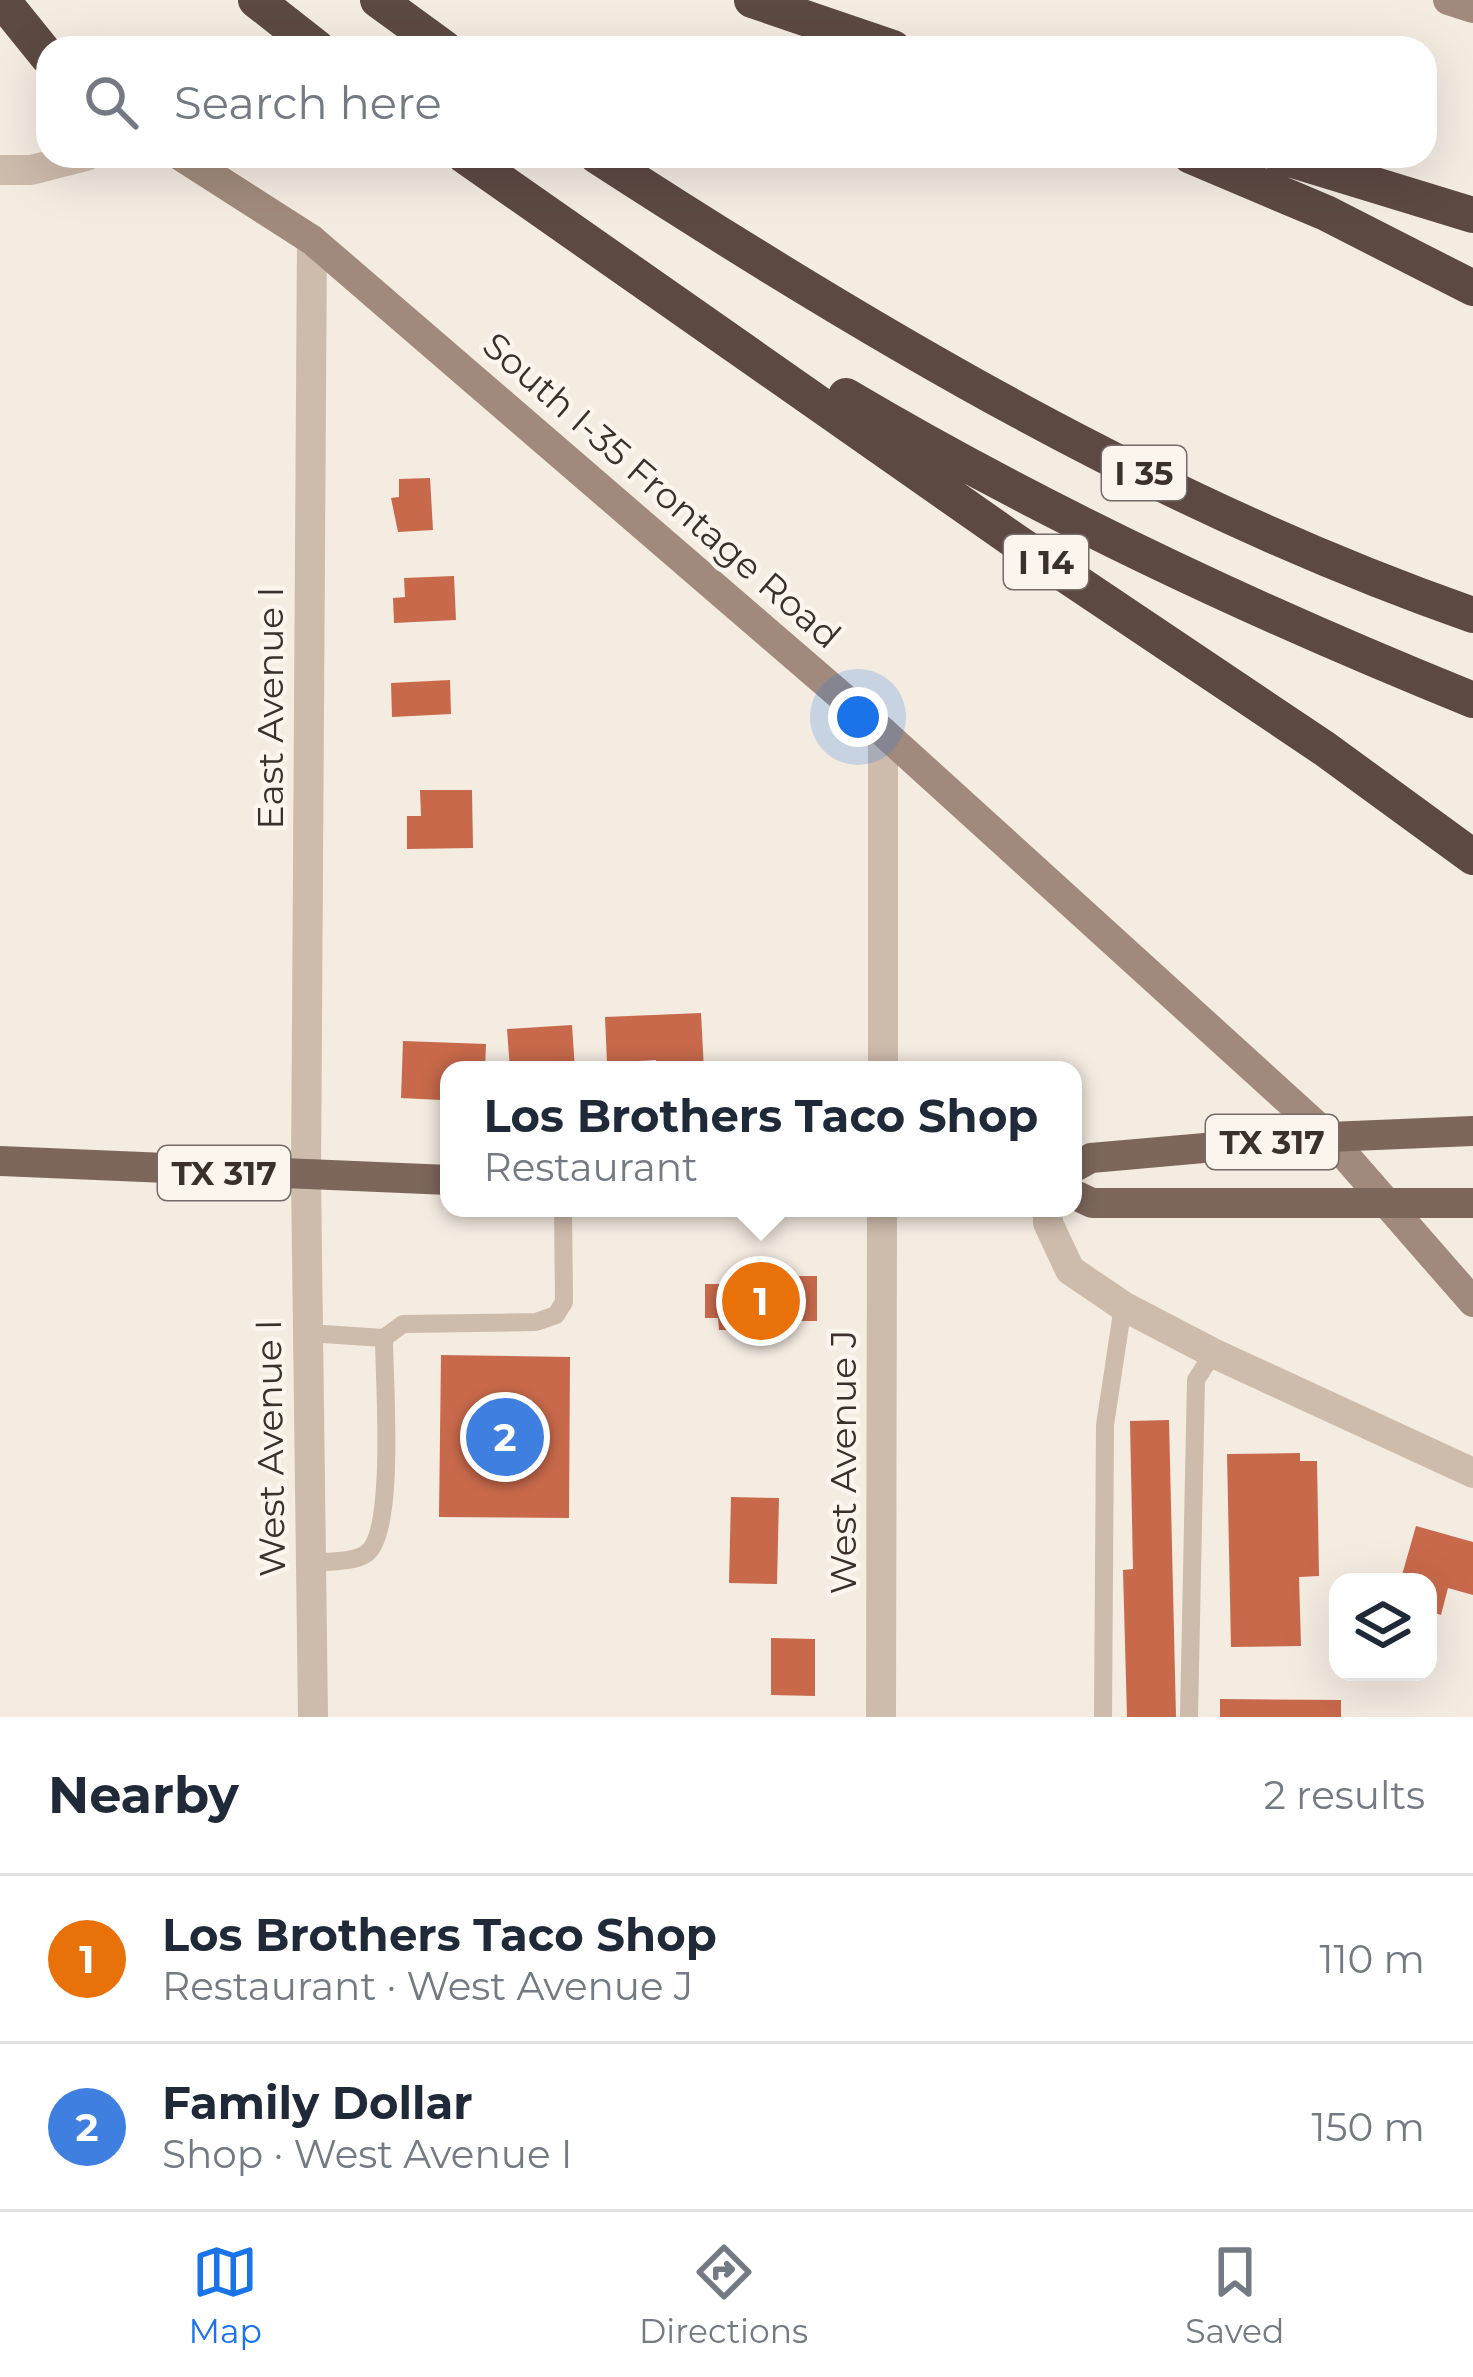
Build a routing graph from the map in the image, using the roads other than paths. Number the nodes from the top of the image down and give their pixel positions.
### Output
1 (2, 0) edge
2 (256, 0) edge
3 (378, 0) edge
4 (752, 0) edge
5 (1448, 0) edge
6 (1473, 8) edge
7 (0, 20) edge
8 (302, 36) edge
9 (428, 36) edge
10 (858, 36) edge
11 (36, 42) edge
12 (36, 48) edge
13 (40, 168) edge
14 (200, 168) edge
15 (483, 168) edge
16 (615, 168) edge
17 (1219, 168) edge
18 (1319, 168) edge
19 (0, 170) edge
20 (1473, 215) edge
21 (312, 240) junction
22 (621, 263) junction
23 (1473, 288) edge
24 (1473, 616) edge
25 (1473, 700) edge
26 (883, 732) junction
27 (1473, 856) edge
28 (883, 1061) edge
29 (1473, 1131) edge
30 (1329, 1137) junction
31 (0, 1161) edge
32 (1082, 1163) edge
33 (306, 1177) junction
34 (440, 1180) edge
35 (1082, 1198) edge
36 (1387, 1203) junction
37 (1473, 1203) edge
38 (562, 1217) edge
39 (883, 1217) edge
40 (1048, 1217) edge
41 (1473, 1302) edge
42 (1124, 1306) junction
43 (308, 1333) junction
44 (384, 1338) junction
45 (1213, 1353) junction
46 (1473, 1473) edge
47 (311, 1563) junction
48 (313, 1717) edge
49 (881, 1717) edge
50 (1103, 1717) edge
51 (1190, 1717) edge

1 - 11 highway
2 - 8 highway
3 - 9 highway
4 - 10 highway
5 - 6 main road
7 - 12 main road
13 - 19 street
14 - 21 main road, South I-35 Frontage Road
15 - 22 highway, I 35
16 - 24 highway, I 35
17 - 23 highway
18 - 20 highway
21 - 26 main road, South I-35 Frontage Road
21 - 33 street, East Avenue I
22 - 25 highway, I 35
22 - 27 highway, I 14
26 - 28 street
26 - 30 main road, South I-35 Frontage Road
29 - 30 main road, TX 317
30 - 32 main road, TX 317
30 - 36 main road, South I-35 Frontage Road
31 - 33 main road, TX 317
33 - 34 main road, TX 317
33 - 43 street, West Avenue I
35 - 36 main road, TX 317
36 - 37 main road, TX 317
36 - 41 main road, South I-35 Frontage Road
38 - 44 lane
39 - 49 street, West Avenue J
40 - 42 street
42 - 45 street
42 - 50 lane
43 - 44 lane
43 - 47 street, West Avenue I
44 - 47 lane
45 - 46 street
45 - 51 lane
47 - 48 street, West Avenue I

